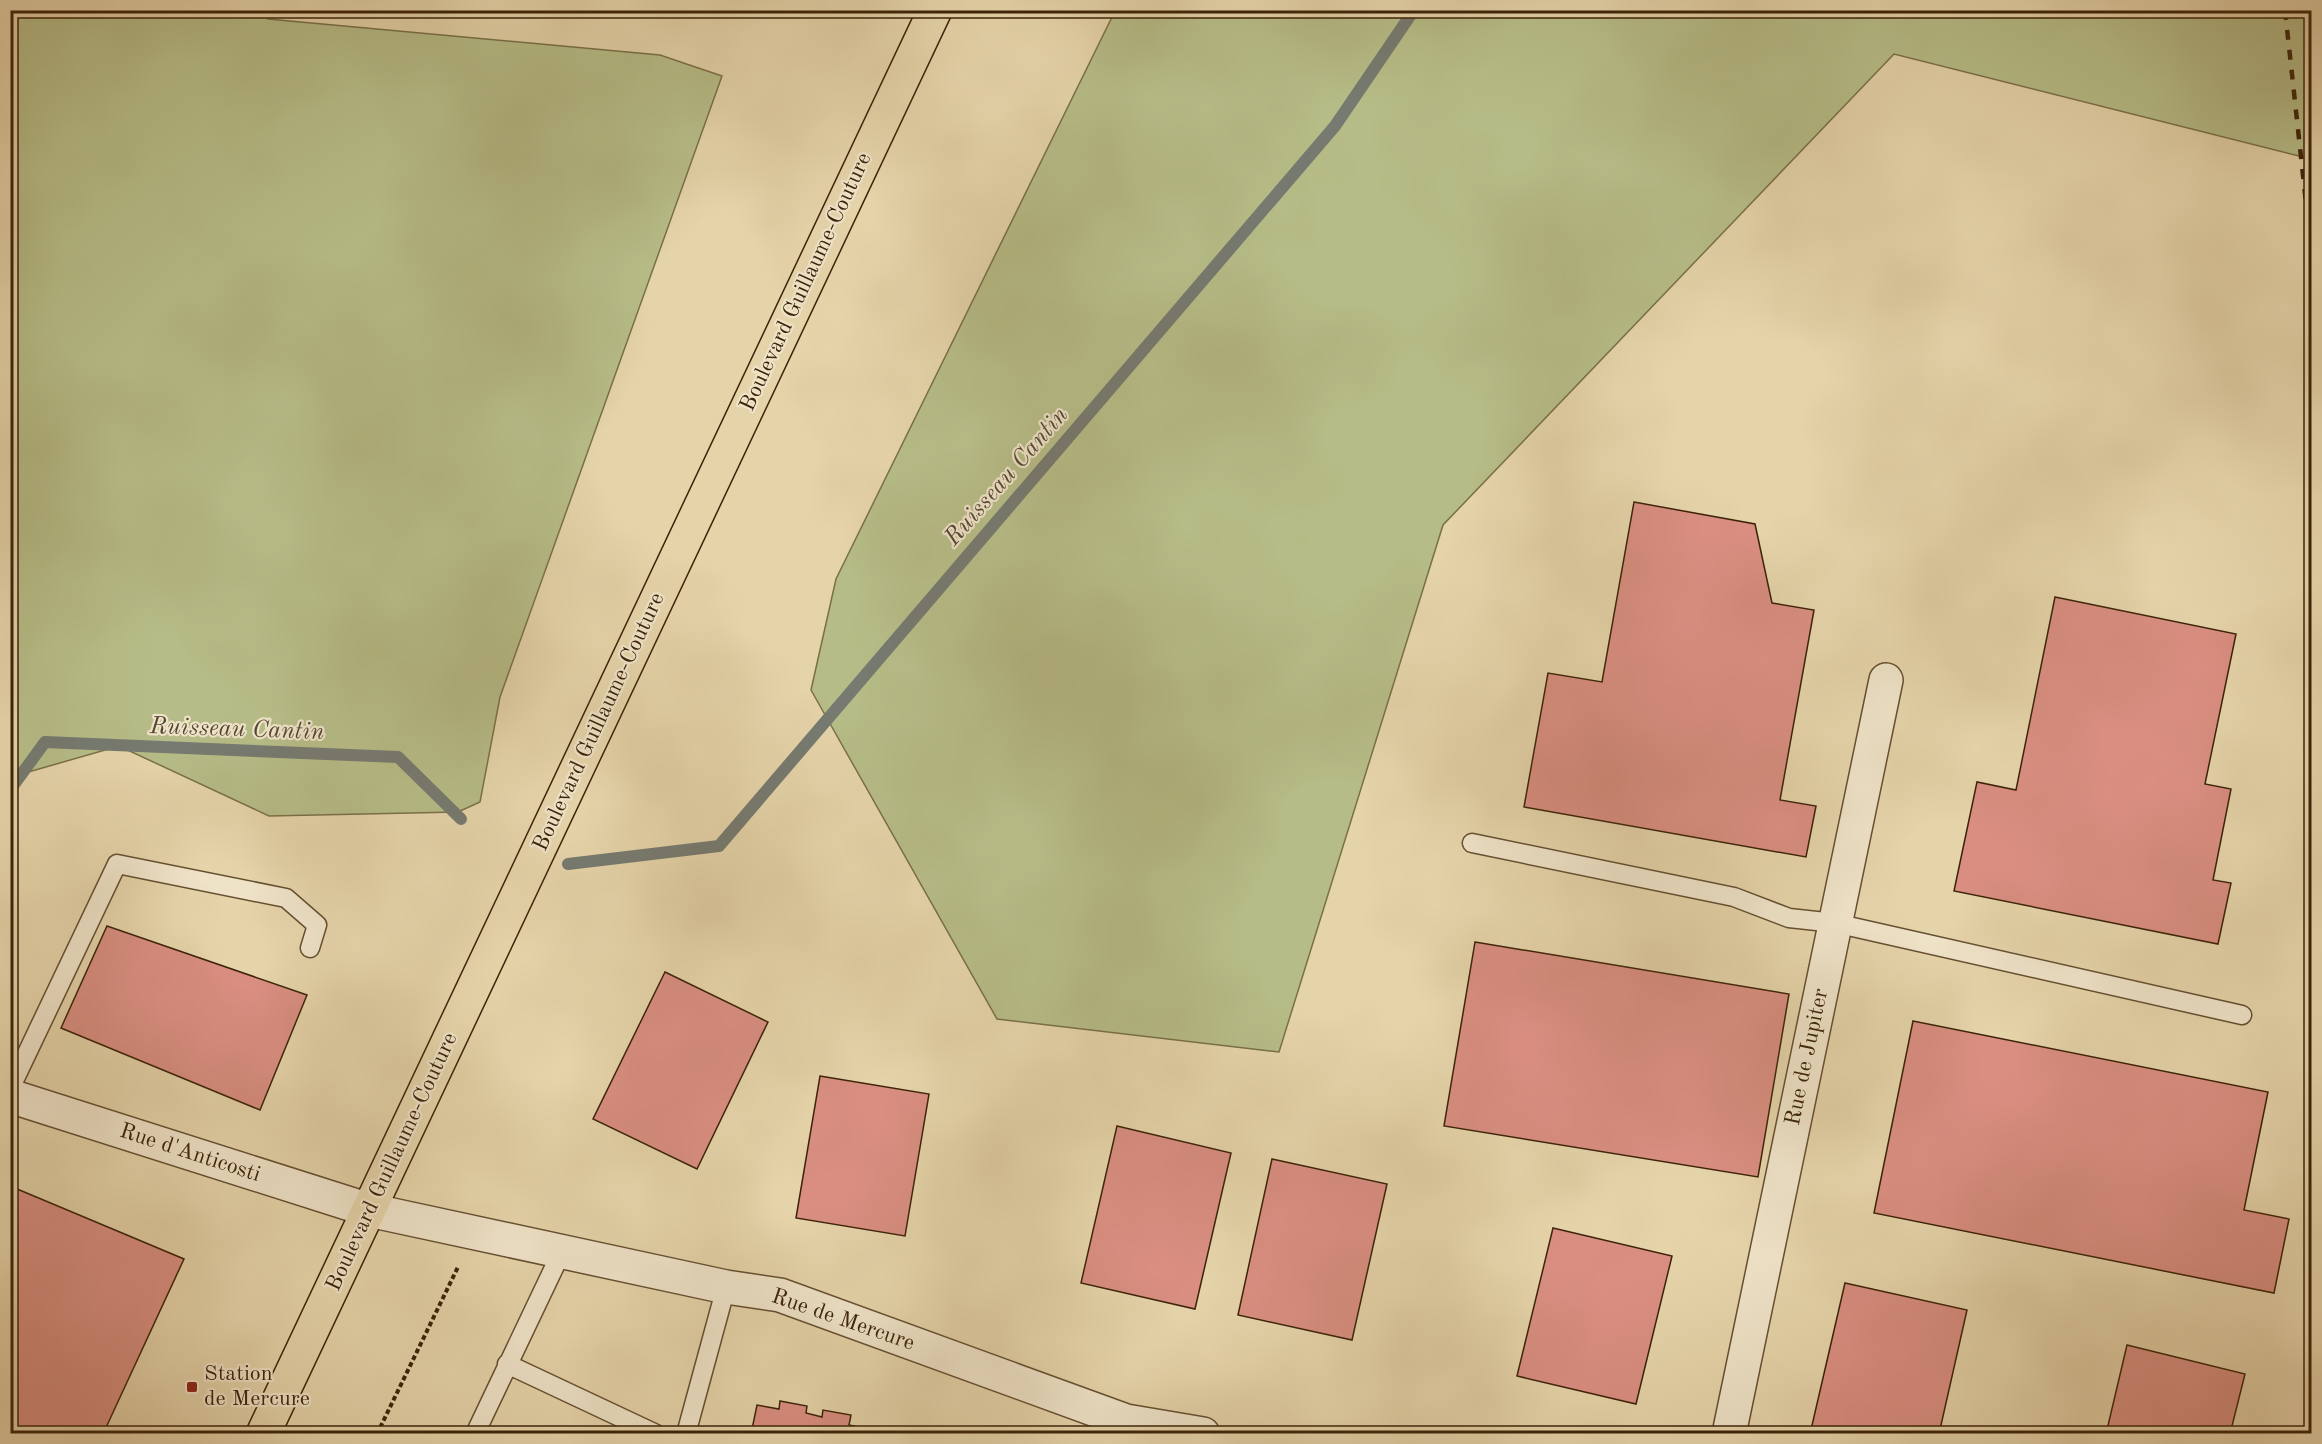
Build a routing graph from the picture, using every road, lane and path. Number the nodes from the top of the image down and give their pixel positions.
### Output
1 (935, 10) edge
2 (1886, 680) dead end
3 (1472, 843) dead end
4 (1835, 923) junction
5 (310, 948) dead end
6 (2242, 1015) dead end
7 (10, 1089) edge
8 (10, 1096) edge
9 (369, 1210) junction
10 (475, 1232) junction
11 (562, 1251) junction
12 (726, 1287) junction
13 (507, 1364) junction
14 (263, 1434) edge
15 (377, 1434) edge
16 (475, 1434) edge
17 (656, 1434) edge
18 (686, 1434) edge
19 (1203, 1434) edge
20 (1729, 1434) edge

1 - 9 main road, Boulevard Guillaume-Couture
2 - 4 street, Rue de Jupiter
3 - 4 lane
4 - 6 lane
4 - 20 street, Rue de Jupiter
5 - 7 lane
8 - 9 street, Rue d'Anticosti
9 - 10 street, Rue de Mercure
9 - 14 main road, Boulevard Guillaume-Couture
10 - 11 street, Rue de Mercure
10 - 15 path
11 - 12 street, Rue de Mercure
11 - 13 lane
12 - 18 lane
12 - 19 street, Rue de Mercure
13 - 16 lane
13 - 17 lane

